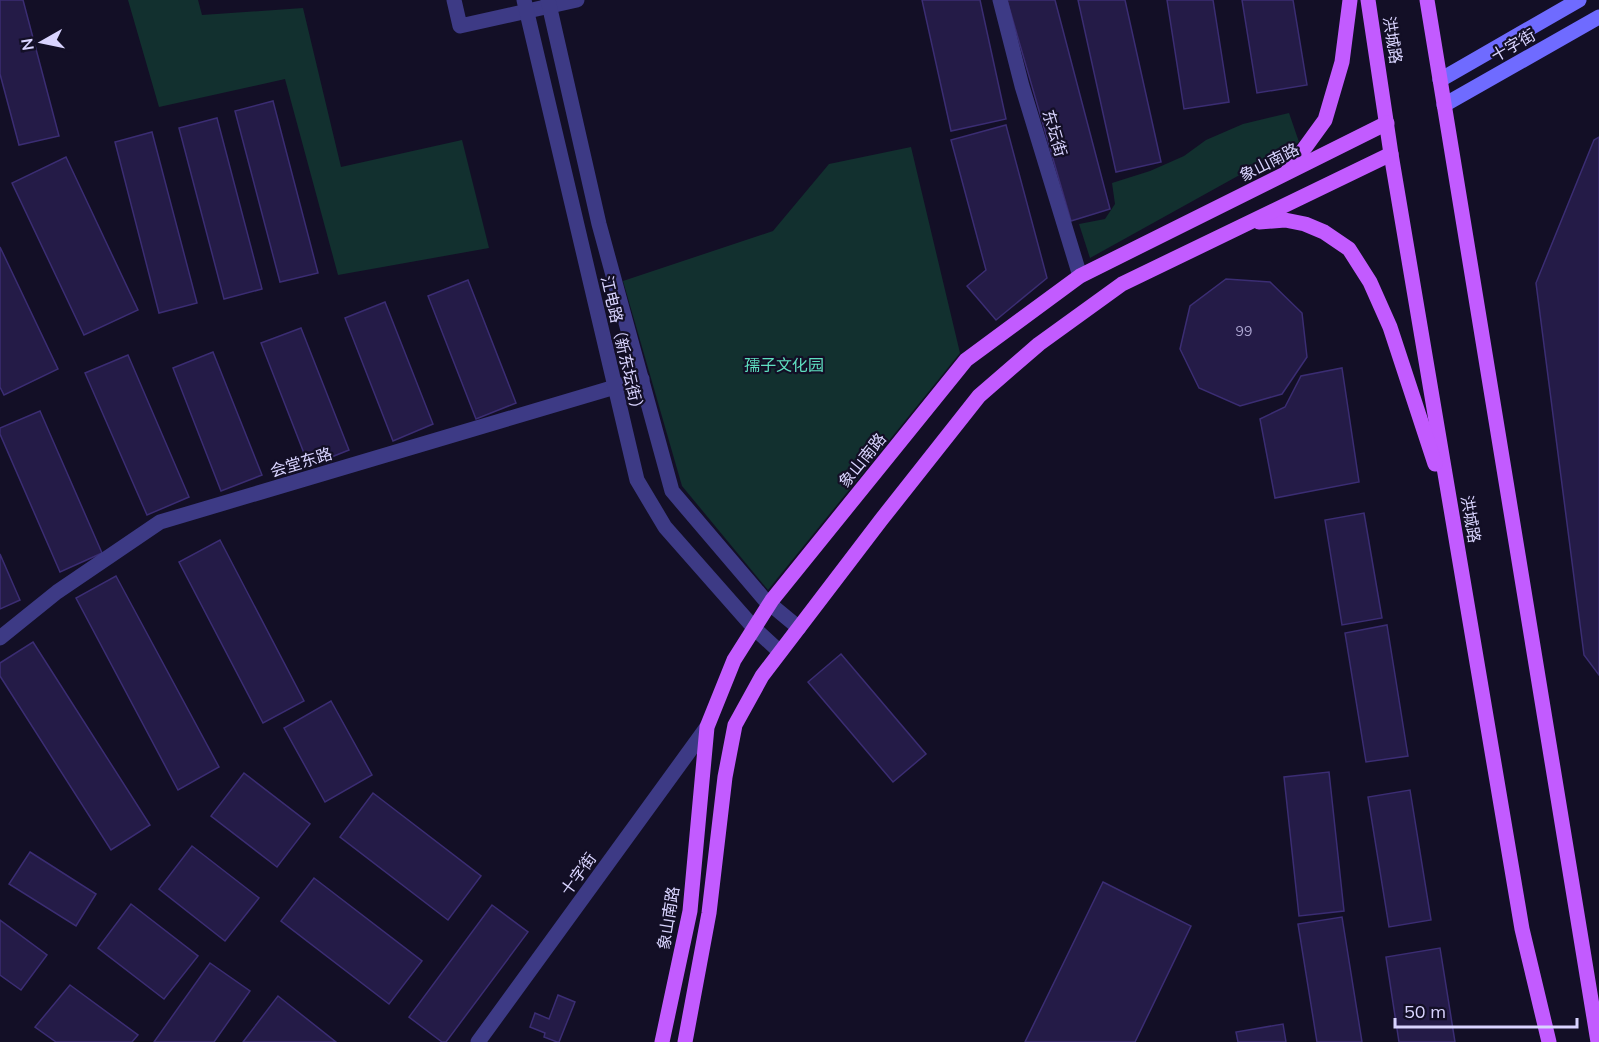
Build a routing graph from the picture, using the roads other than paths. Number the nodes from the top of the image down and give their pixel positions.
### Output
1 (454, 0) edge
2 (577, 0) edge
3 (1000, 0) edge
4 (1350, 0) edge
5 (1368, 0) edge
6 (1427, 0) edge
7 (1579, 0) edge
8 (548, 3) edge
9 (525, 6) edge
10 (1599, 17) edge
11 (1440, 80) junction
12 (1444, 105) junction
13 (1387, 123) junction
14 (1391, 154) junction
15 (1286, 173) junction
16 (1247, 224) junction
17 (1080, 276) junction
18 (642, 379) junction
19 (615, 387) junction
20 (1451, 511) junction
21 (769, 604) junction
22 (754, 628) junction
23 (799, 628) junction
24 (0, 638) edge
25 (780, 652) junction
26 (707, 728) junction
27 (478, 1042) edge
28 (662, 1042) edge
29 (685, 1042) edge
30 (1549, 1042) edge
31 (1598, 1042) edge

1 - 9 street
2 - 8 street
3 - 17 street, 东坛街
4 - 15 main road
5 - 13 main road, 洪城路
6 - 11 main road
7 - 11 main road, 十字街
8 - 9 street
8 - 18 street, 江电路（新东坛街）
9 - 19 street, 江电路（新东坛街）
10 - 12 main road, 十字街
11 - 12 main road
12 - 31 main road
13 - 14 main road, 洪城路
13 - 15 main road, 象山南路
14 - 16 main road
14 - 20 main road, 洪城路
15 - 17 main road, 象山南路
16 - 20 main road
16 - 23 main road
17 - 21 main road, 象山南路
18 - 19 street, 会堂东路
18 - 21 street, 江电路（新东坛街）
19 - 22 street, 江电路（新东坛街）
19 - 24 street, 会堂东路
20 - 30 main road, 洪城路
21 - 22 main road, 象山南路
21 - 23 street, 江电路（新东坛街）
22 - 25 street, 江电路（新东坛街）
22 - 26 main road, 象山南路
23 - 25 main road
25 - 29 main road
26 - 27 street, 十字街
26 - 28 main road, 象山南路

